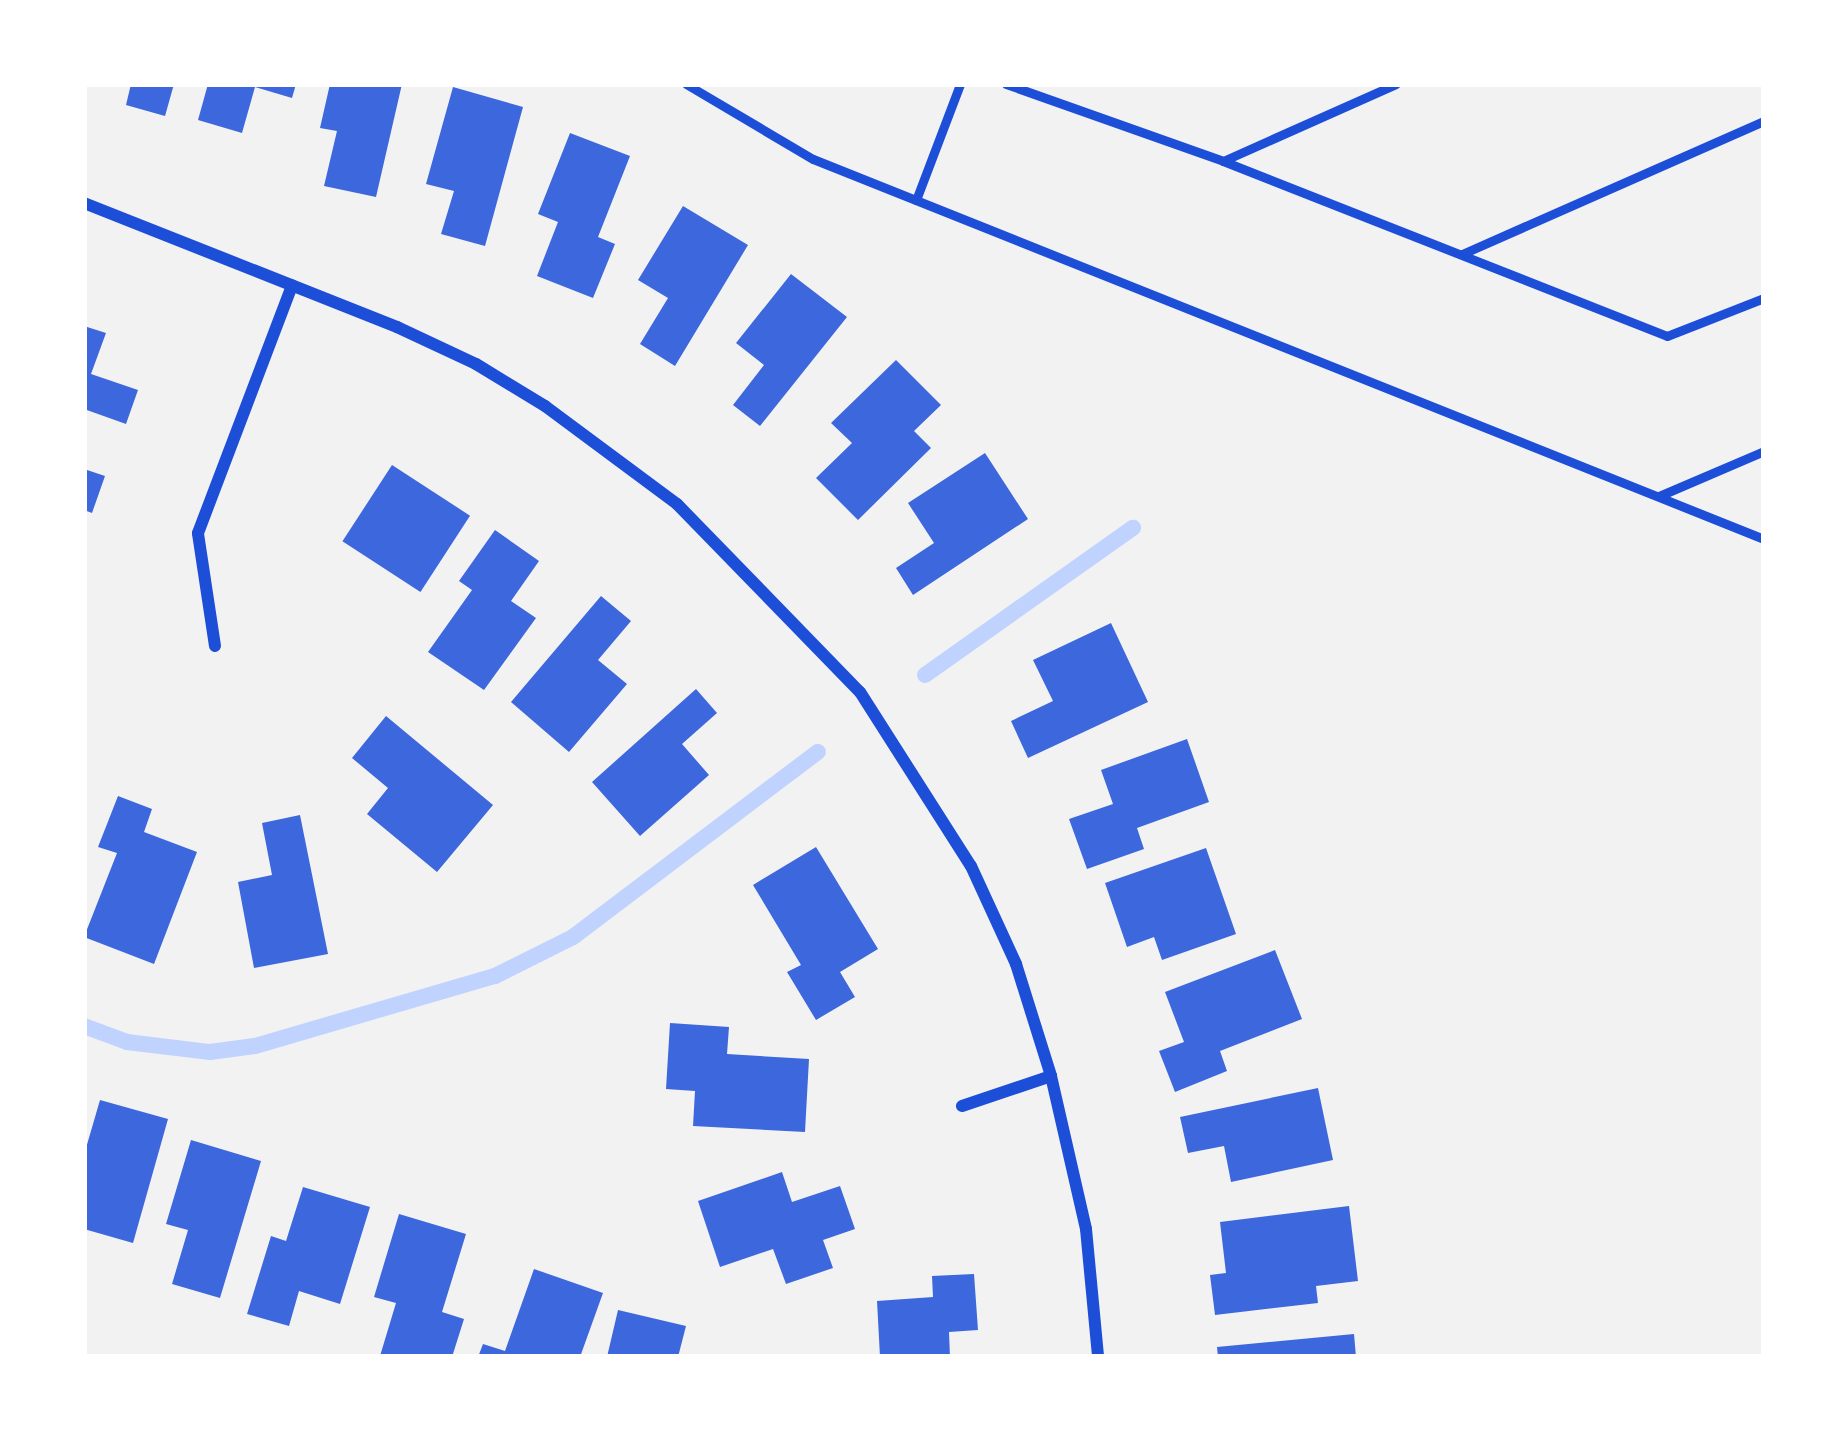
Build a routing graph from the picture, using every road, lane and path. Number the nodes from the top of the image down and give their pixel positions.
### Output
1 (686, 84) edge
2 (960, 84) edge
3 (1006, 84) edge
4 (1396, 84) edge
5 (1764, 121) edge
6 (1223, 161) junction
7 (916, 200) junction
8 (84, 203) edge
9 (1460, 255) junction
10 (292, 285) junction
11 (1764, 298) edge
12 (1764, 451) edge
13 (1658, 496) junction
14 (1764, 539) edge
15 (215, 646) dead end
16 (1051, 1076) junction
17 (962, 1106) dead end
18 (1098, 1357) edge

1 - 7 lane
2 - 7 lane
3 - 6 lane
4 - 6 lane
5 - 9 lane
6 - 9 lane
7 - 13 lane
8 - 10 street
9 - 11 lane
10 - 15 street
10 - 16 street
12 - 13 lane
13 - 14 lane
16 - 17 street
16 - 18 street

